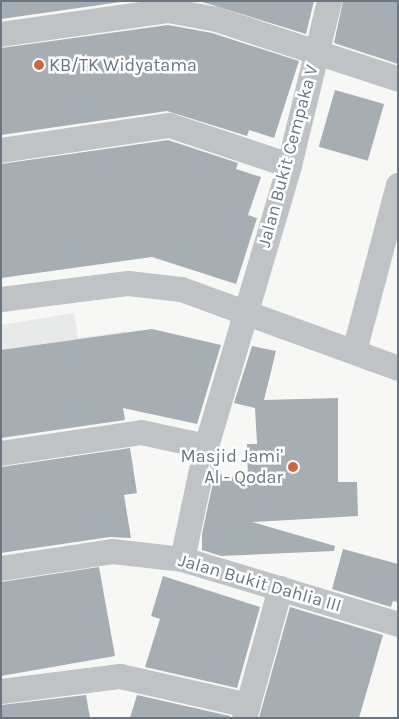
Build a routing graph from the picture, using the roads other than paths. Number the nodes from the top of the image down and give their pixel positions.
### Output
1 (329, 1) edge
2 (218, 7) edge
3 (1, 34) edge
4 (316, 50) junction
5 (398, 79) edge
6 (1, 150) edge
7 (289, 165) junction
8 (398, 185) edge
9 (1, 300) edge
10 (246, 310) junction
11 (354, 351) junction
12 (398, 368) edge
13 (206, 446) junction
14 (1, 452) edge
15 (182, 559) junction
16 (1, 568) edge
17 (280, 588) junction
18 (398, 624) edge
19 (1, 691) edge
20 (246, 711) edge

1 - 4 street, Jalan Bukit Cempaka V
2 - 3 street
2 - 4 street
4 - 5 street
4 - 7 street, Jalan Bukit Cempaka V
6 - 7 street
7 - 10 street, Jalan Bukit Cempaka V
8 - 11 street
9 - 10 street
10 - 11 street
10 - 13 street, Jalan Bukit Cempaka V
11 - 12 street
13 - 14 street
13 - 15 street, Jalan Bukit Cempaka V
15 - 16 street, Jalan Bukit Dahlia III
15 - 17 street, Jalan Bukit Dahlia III
17 - 18 street, Jalan Bukit Dahlia III
17 - 20 street
19 - 20 street

